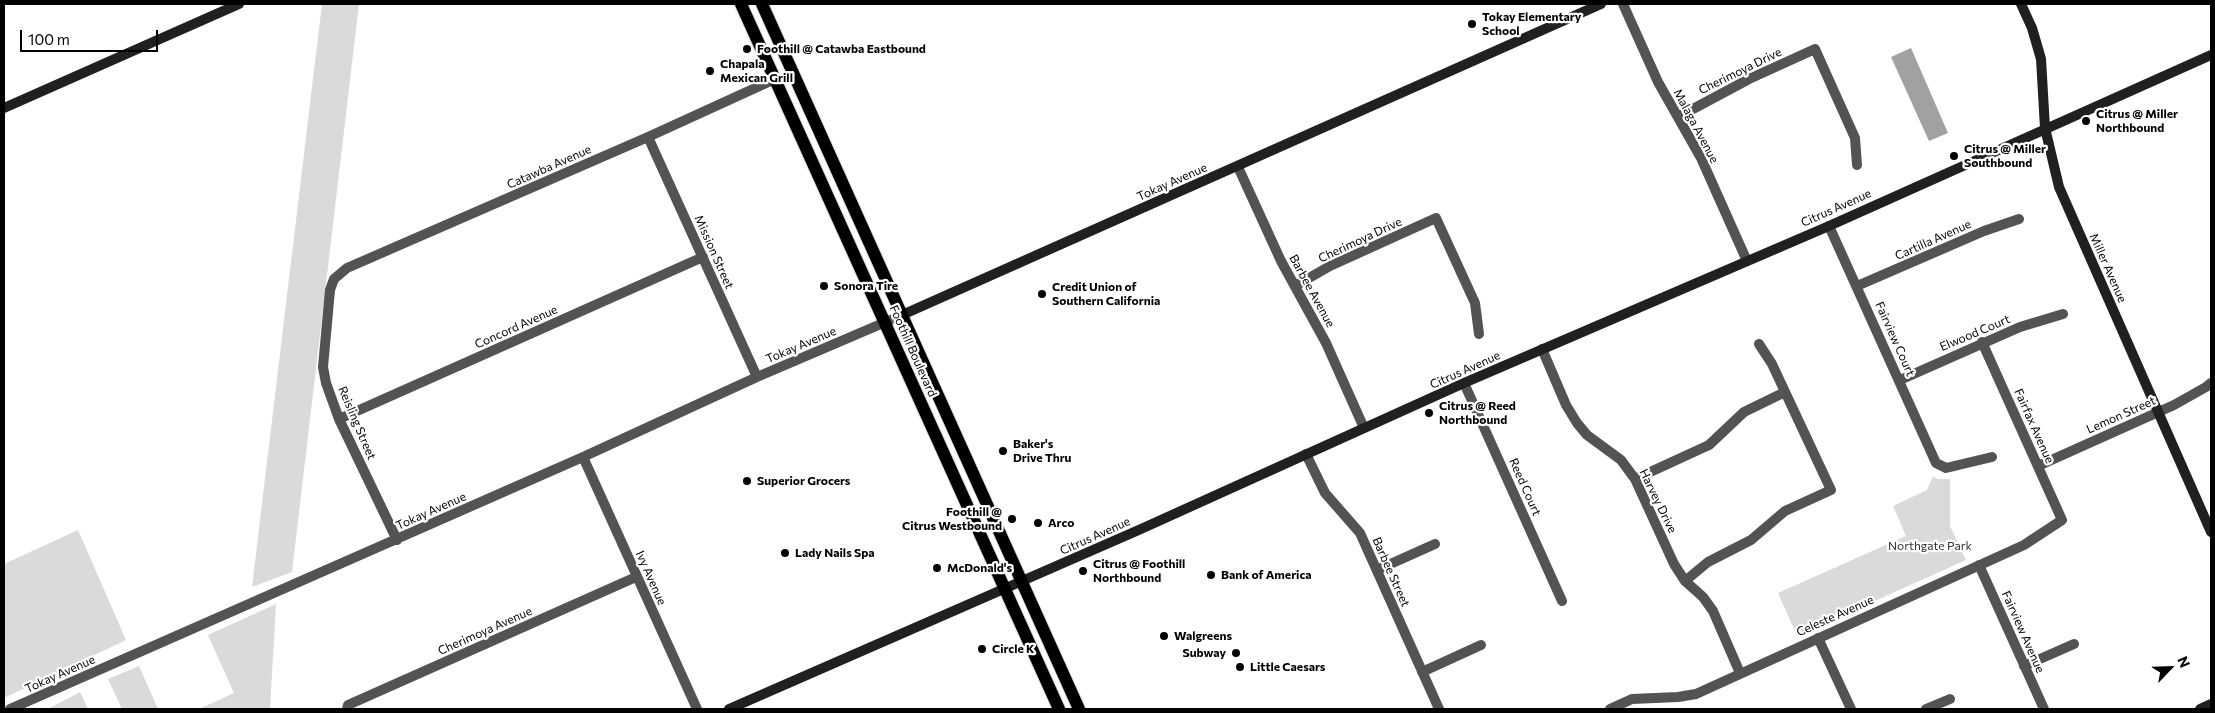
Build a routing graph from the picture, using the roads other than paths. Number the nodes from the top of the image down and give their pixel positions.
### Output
1 (239, 4) edge
2 (741, 4) edge
3 (762, 4) edge
4 (1601, 4) edge
5 (1622, 4) edge
6 (2021, 4) edge
7 (2211, 55) edge
8 (775, 80) junction
9 (4, 108) edge
10 (1678, 117) junction
11 (2045, 128) junction
12 (648, 137) junction
13 (1858, 165) dead end
14 (1238, 167) junction
15 (2019, 219) dead end
16 (1829, 226) junction
17 (702, 257) junction
18 (1747, 261) junction
19 (334, 279) joint
20 (1295, 286) junction
21 (1857, 286) junction
22 (2063, 314) dead end
23 (902, 316) junction
24 (885, 323) junction
25 (1479, 334) dead end
26 (1982, 342) junction
27 (1759, 344) dead end
28 (1542, 349) junction
29 (757, 377) junction
30 (1900, 380) junction
31 (2211, 382) edge
32 (1464, 383) junction
33 (1785, 392) junction
34 (2158, 412) junction
35 (339, 419) junction
36 (1364, 428) junction
37 (1306, 454) junction
38 (583, 457) junction
39 (1992, 457) dead end
40 (2038, 466) junction
41 (1635, 479) junction
42 (2062, 520) joint
43 (2211, 532) edge
44 (396, 540) junction
45 (1435, 544) dead end
46 (1979, 565) junction
47 (1377, 570) junction
48 (636, 577) junction
49 (1685, 581) junction
50 (1020, 582) junction
51 (1005, 588) junction
52 (1562, 601) dead end
53 (1818, 638) junction
54 (2074, 644) dead end
55 (1482, 646) dead end
56 (2024, 666) junction
57 (1422, 672) junction
58 (1740, 673) junction
59 (1950, 699) dead end
60 (2211, 704) edge
61 (10, 709) edge
62 (347, 709) edge
63 (697, 709) edge
64 (729, 709) edge
65 (1059, 709) edge
66 (1079, 709) edge
67 (1439, 709) edge
68 (1610, 709) edge
69 (1851, 709) edge
70 (1926, 709) edge
71 (2044, 709) edge
72 (2200, 709) edge

1 - 9 main road
2 - 8 main road, Foothill Boulevard
3 - 23 main road, Foothill Boulevard
4 - 14 main road, Tokay Avenue
5 - 10 street, Malaga Avenue
6 - 11 main road, Miller Avenue
7 - 11 main road, Citrus Avenue
8 - 12 street, Catawba Avenue
8 - 24 main road, Foothill Boulevard
10 - 13 street, Cherimoya Drive
10 - 18 street, Malaga Avenue
11 - 16 main road, Citrus Avenue
11 - 34 main road, Miller Avenue
12 - 17 street, Mission Street
12 - 19 street, Catawba Avenue
14 - 20 street, Barbee Avenue
14 - 23 main road, Tokay Avenue
15 - 21 street, Cartilla Avenue
16 - 18 main road, Citrus Avenue
16 - 21 street, Fairview Court
17 - 29 street, Mission Street
17 - 35 street, Concord Avenue
18 - 28 main road, Citrus Avenue
19 - 35 street, Reisling Street
20 - 25 street, Cherimoya Drive
20 - 36 street, Barbee Avenue
21 - 30 street, Fairview Court
22 - 26 street, Elwood Court
23 - 24 street, Tokay Avenue
23 - 50 main road, Foothill Boulevard
24 - 29 street, Tokay Avenue
24 - 51 main road, Foothill Boulevard
26 - 30 street, Elwood Court
26 - 40 street, Fairfax Avenue
27 - 33 street
28 - 32 main road, Citrus Avenue
28 - 41 street, Harvey Drive
29 - 38 street, Tokay Avenue
30 - 39 street, Fairview Court
31 - 34 street, Lemon Street
32 - 36 main road, Citrus Avenue
32 - 52 street, Reed Court
33 - 41 street
33 - 49 street
34 - 40 street, Lemon Street
34 - 43 main road, Miller Avenue
35 - 44 street, Reisling Street
36 - 37 main road, Citrus Avenue
37 - 47 street, Barbee Street
37 - 50 main road, Citrus Avenue
38 - 44 street, Tokay Avenue
38 - 48 street, Ivy Avenue
40 - 42 street, Fairfax Avenue
41 - 49 street, Harvey Drive
42 - 46 street, Celeste Avenue
44 - 61 street, Tokay Avenue
45 - 47 street
46 - 53 street, Celeste Avenue
46 - 56 street, Fairview Avenue
47 - 57 street, Barbee Street
48 - 62 street, Cherimoya Avenue
48 - 63 street, Ivy Avenue
49 - 58 street, Harvey Drive
50 - 51 main road, Citrus Avenue
50 - 66 main road, Foothill Boulevard
51 - 64 main road, Citrus Avenue
51 - 65 main road, Foothill Boulevard
53 - 58 street, Celeste Avenue
53 - 69 street
54 - 56 street
55 - 57 street
56 - 71 street, Fairview Avenue
57 - 67 street, Barbee Street
58 - 68 street, Celeste Avenue
59 - 70 street
60 - 72 main road

